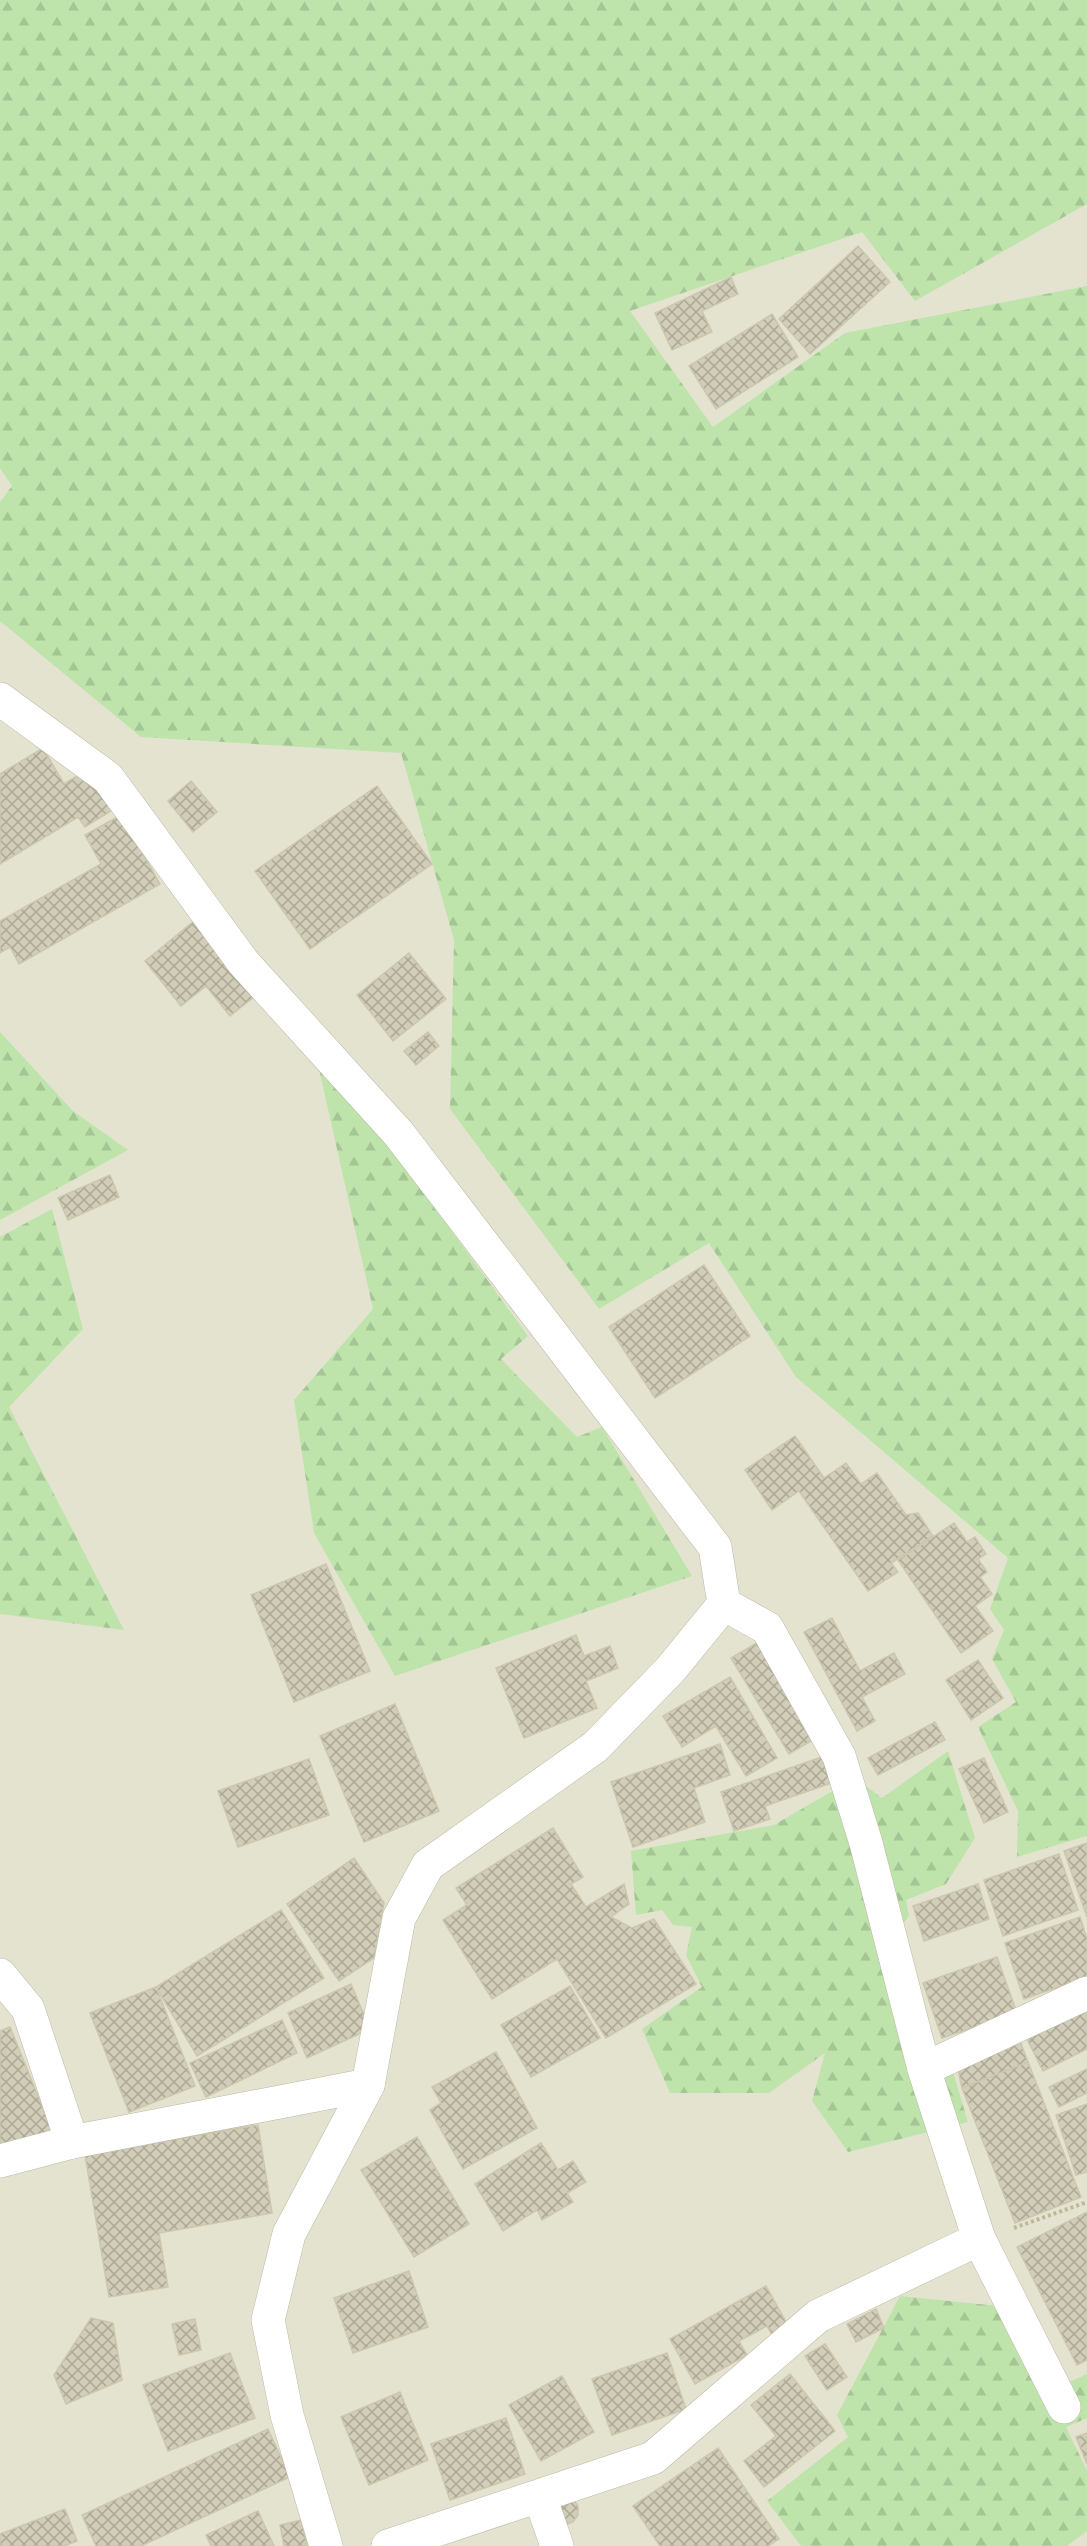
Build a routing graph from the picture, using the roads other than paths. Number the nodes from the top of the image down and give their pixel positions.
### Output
1 (0, 699) edge
2 (724, 1604) junction
3 (0, 1975) edge
4 (1087, 1993) edge
5 (924, 2069) junction
6 (368, 2085) junction
7 (72, 2142) junction
8 (0, 2161) edge
9 (979, 2239) junction
10 (1064, 2407) dead end
11 (540, 2497) junction
12 (326, 2546) edge
13 (388, 2546) edge
14 (557, 2546) edge

1 - 2 street
2 - 5 street
2 - 6 street
3 - 7 street
4 - 5 street
5 - 9 street
6 - 7 street
6 - 12 street
7 - 8 street
9 - 10 street
9 - 11 street
11 - 13 street
11 - 14 street

